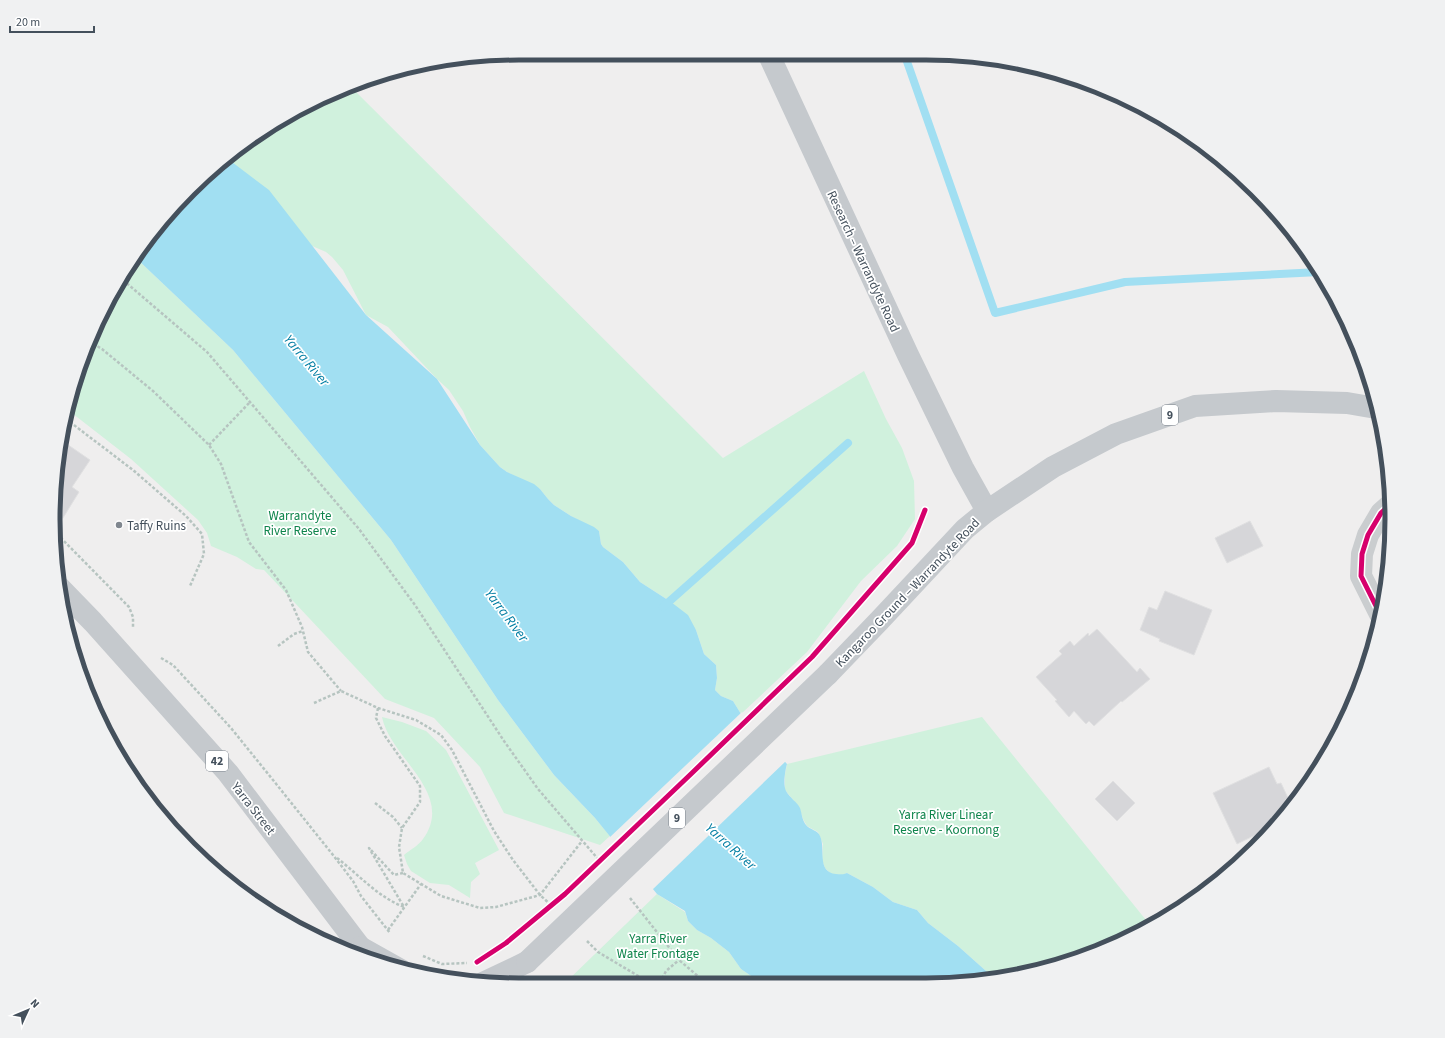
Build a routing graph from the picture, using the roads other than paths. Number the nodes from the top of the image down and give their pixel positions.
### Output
1 (771, 60) edge
2 (1371, 407) edge
3 (1385, 510) edge
4 (987, 511) junction
5 (67, 595) edge
6 (1376, 607) edge
7 (359, 949) edge
8 (527, 962) junction
9 (495, 977) edge
10 (522, 978) edge

1 - 4 main road, Research – Warrandyte Road
2 - 4 main road, Kangaroo Ground – Warrandyte Road / 9
3 - 6 street
4 - 8 main road, Kangaroo Ground – Warrandyte Road / 9, bridge
5 - 7 main road, Yarra Street / 42
8 - 9 main road, Kangaroo Ground – Warrandyte Road / 9
8 - 10 main road, Kangaroo Ground – Warrandyte Road / 9

